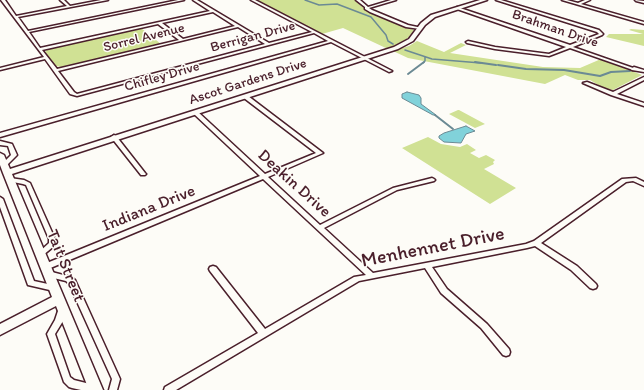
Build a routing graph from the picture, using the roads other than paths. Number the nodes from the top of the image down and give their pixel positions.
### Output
1 (3, 0) edge
2 (62, 0) edge
3 (106, 0) edge
4 (182, 0) edge
5 (195, 0) edge
6 (253, 0) edge
7 (358, 0) edge
8 (394, 0) edge
9 (485, 0) edge
10 (498, 0) edge
11 (564, 0) edge
12 (588, 0) edge
13 (637, 0) edge
14 (644, 2) edge
15 (578, 4) junction
16 (69, 6) junction
17 (366, 8) junction
18 (458, 8) junction
19 (213, 11) junction
20 (16, 17) junction
21 (158, 23) junction
22 (644, 23) edge
23 (239, 26) junction
24 (420, 28) junction
25 (26, 32) junction
26 (315, 32) junction
27 (182, 40) junction
28 (331, 41) junction
29 (468, 42) dead end
30 (268, 44) junction
31 (571, 47) junction
32 (39, 49) junction
33 (46, 58) junction
34 (366, 58) junction
35 (0, 69) edge
36 (634, 69) joint
37 (55, 70) junction
38 (390, 70) dead end
39 (643, 74) edge
40 (585, 83) dead end
41 (613, 94) junction
42 (246, 97) junction
43 (644, 106) edge
44 (196, 113) junction
45 (0, 135) edge
46 (114, 137) junction
47 (0, 143) edge
48 (0, 155) edge
49 (7, 173) junction
50 (143, 174) dead end
51 (264, 176) junction
52 (432, 180) dead end
53 (644, 184) edge
54 (0, 199) edge
55 (320, 226) junction
56 (536, 243) junction
57 (40, 254) junction
58 (427, 266) junction
59 (213, 269) dead end
60 (46, 270) junction
61 (372, 276) junction
62 (593, 286) dead end
63 (58, 298) junction
64 (0, 330) edge
65 (264, 334) junction
66 (506, 352) dead end
67 (96, 390) edge
68 (113, 390) edge
69 (168, 390) edge

1 - 20 street, Berrigan Drive
2 - 16 street
3 - 16 street
4 - 25 street
5 - 19 street
6 - 26 street
7 - 17 street
8 - 17 street
9 - 18 street, Ascot Gardens Drive
10 - 31 street
11 - 15 street
12 - 15 street
13 - 14 street
15 - 22 street
16 - 20 street
17 - 24 street
18 - 24 street, Ascot Gardens Drive
18 - 31 street, Brahman Drive
19 - 21 street
19 - 23 street
20 - 25 street, Berrigan Drive
21 - 27 street
21 - 32 street
23 - 27 street, Sorrel Avenue
23 - 30 street
24 - 34 street, Ascot Gardens Drive
25 - 32 street, Berrigan Drive
26 - 28 street
26 - 30 street, Berrigan Drive
27 - 37 street, Sorrel Avenue
28 - 34 street
28 - 45 street, Chifley Drive
29 - 31 street
30 - 37 street, Berrigan Drive
31 - 36 street, Brahman Drive
32 - 33 street, Berrigan Drive
33 - 35 street
33 - 37 street, Berrigan Drive
34 - 38 street
34 - 42 street, Ascot Gardens Drive
36 - 39 street, Brahman Drive
39 - 41 street
40 - 41 street
41 - 43 street
42 - 44 street, Ascot Gardens Drive
42 - 51 street, Indiana Drive
44 - 46 street, Ascot Gardens Drive
44 - 51 street, Deakin Drive
46 - 49 street, Ascot Gardens Drive
46 - 50 street
47 - 49 street
48 - 49 street, Tait Street
49 - 57 street, Tait Street
49 - 57 street
51 - 55 street, Deakin Drive
51 - 60 street, Indiana Drive
52 - 55 street
53 - 56 street, Menhennet Drive
54 - 63 street
55 - 61 street, Deakin Drive
56 - 58 street, Menhennet Drive
56 - 62 street
57 - 60 street, Tait Street
58 - 61 street, Menhennet Drive
58 - 66 street
59 - 65 street
60 - 63 street, Tait Street
60 - 68 street
61 - 65 street, Menhennet Drive
63 - 64 street
63 - 67 street, Tait Street
63 - 67 street
65 - 69 street, Menhennet Drive

